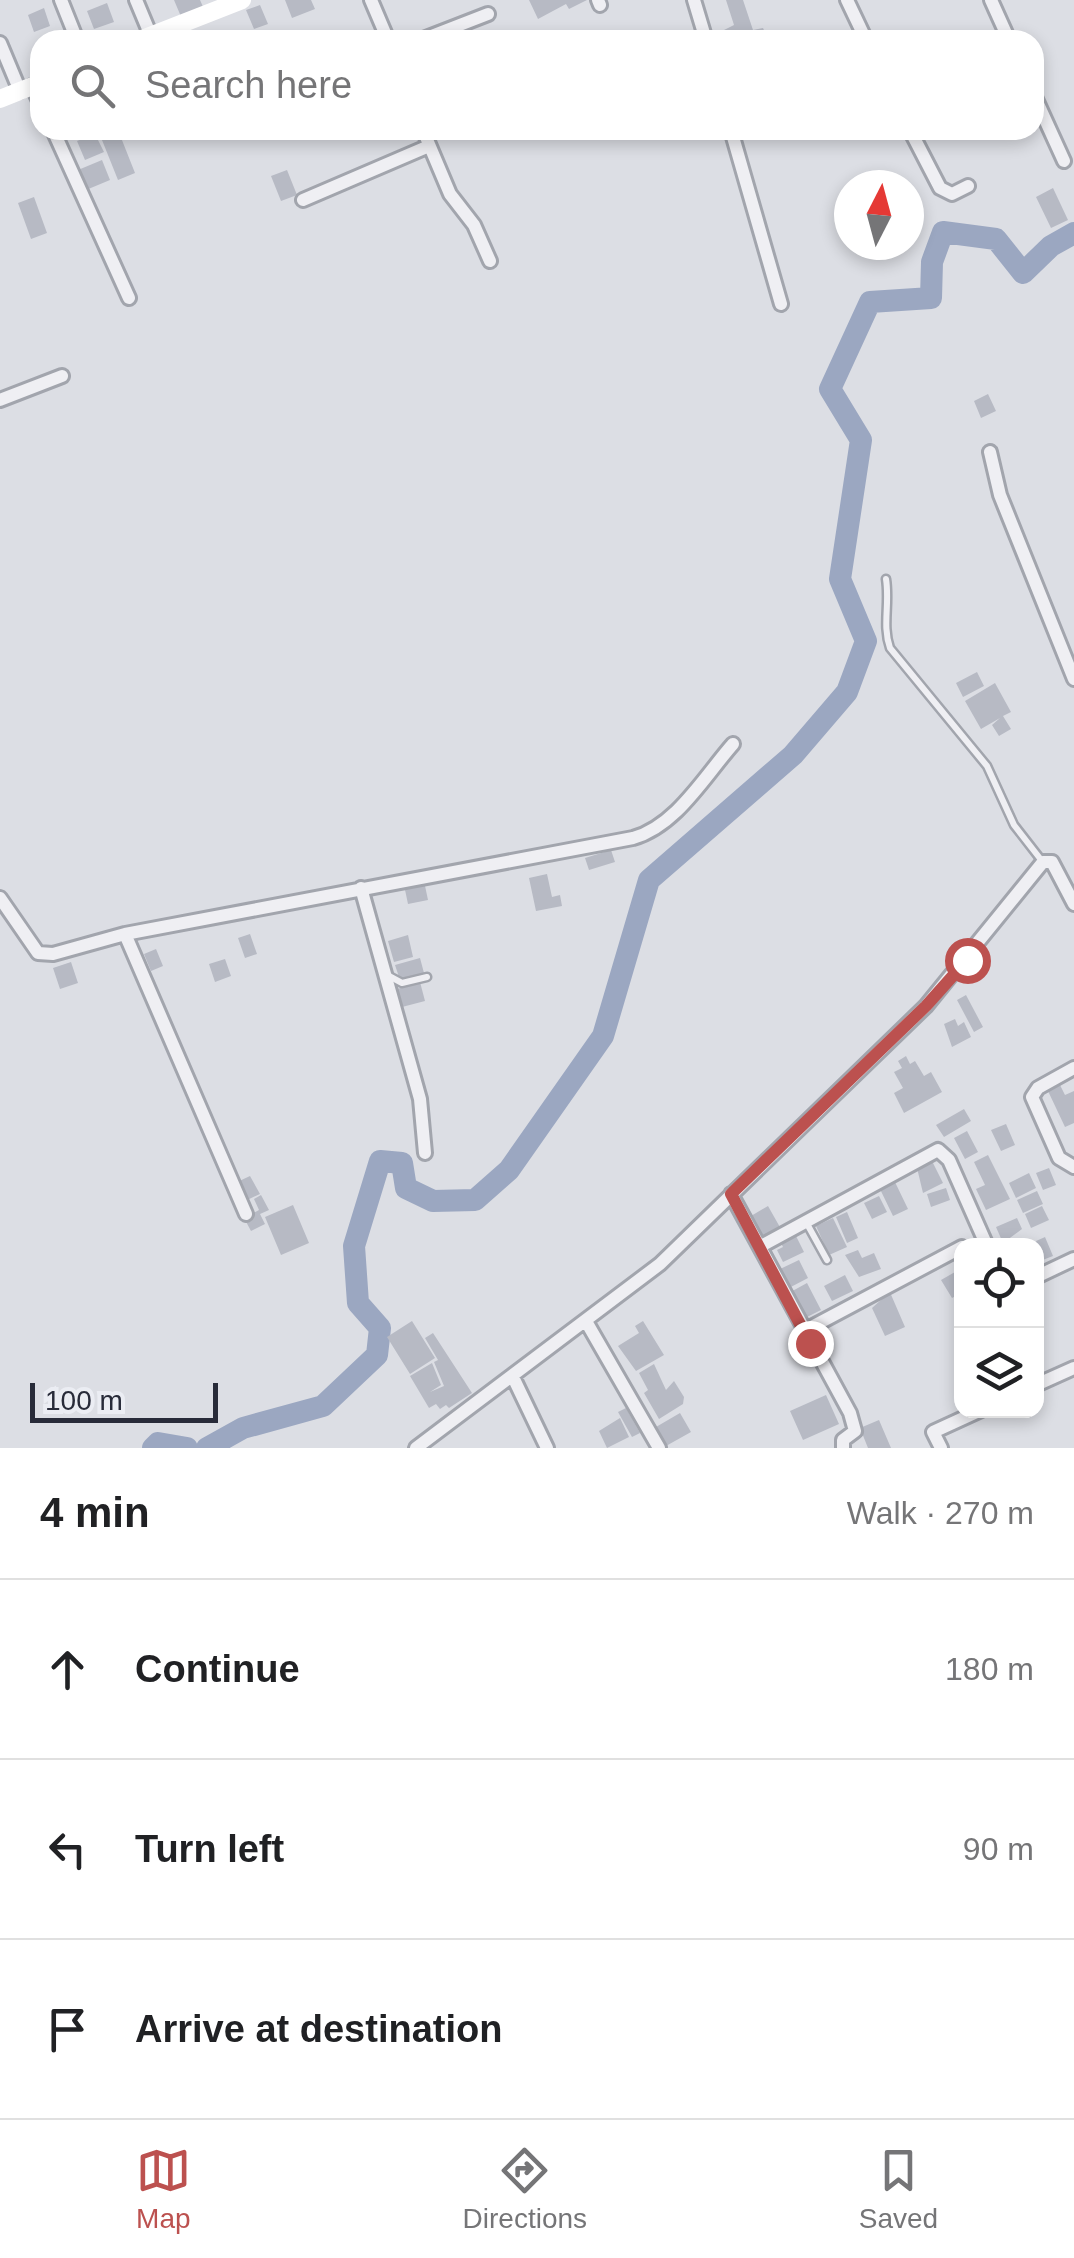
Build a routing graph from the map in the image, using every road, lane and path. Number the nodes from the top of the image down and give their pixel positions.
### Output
1 (61, 0) edge
2 (136, 0) edge
3 (242, 0) edge
4 (372, 0) edge
5 (694, 0) edge
6 (848, 0) edge
7 (992, 0) edge
8 (216, 5) edge
9 (488, 14) dead end
10 (73, 30) edge
11 (143, 30) edge
12 (162, 30) edge
13 (384, 30) edge
14 (447, 30) edge
15 (703, 30) edge
16 (862, 30) edge
17 (1005, 30) edge
18 (0, 43) edge
19 (30, 87) edge
20 (30, 92) edge
21 (0, 99) edge
22 (1044, 117) edge
23 (58, 140) edge
24 (427, 140) edge
25 (735, 140) edge
26 (915, 140) edge
27 (429, 146) junction
28 (1064, 161) dead end
29 (968, 186) dead end
30 (302, 200) dead end
31 (490, 261) dead end
32 (130, 298) dead end
33 (781, 304) dead end
34 (62, 376) dead end
35 (0, 400) edge
36 (990, 452) dead end
37 (886, 580) dead end
38 (1074, 679) edge
39 (733, 744) dead end
40 (1043, 862) junction
41 (361, 888) junction
42 (0, 898) edge
43 (1074, 904) edge
44 (126, 934) junction
45 (383, 973) junction
46 (428, 977) dead end
47 (1074, 1068) edge
48 (425, 1153) dead end
49 (1074, 1168) edge
50 (731, 1194) junction
51 (246, 1214) dead end
52 (805, 1221) junction
53 (984, 1238) edge
54 (761, 1246) junction
55 (954, 1251) edge
56 (1074, 1259) edge
57 (827, 1260) dead end
58 (1044, 1273) edge
59 (587, 1322) junction
60 (804, 1331) junction
61 (1074, 1368) edge
62 (513, 1377) junction
63 (1044, 1381) edge
64 (963, 1418) edge
65 (416, 1448) edge
66 (547, 1448) edge
67 (659, 1448) edge
68 (843, 1448) edge
69 (941, 1448) edge

1 - 10 street
2 - 11 street
3 - 8 street
4 - 13 street
5 - 15 street
6 - 16 street
7 - 17 street
8 - 12 street
9 - 14 street
18 - 19 street
20 - 21 street
22 - 28 street
23 - 32 street
24 - 27 street
25 - 33 street
26 - 29 street
27 - 30 street
27 - 31 street
34 - 35 street
36 - 38 street
37 - 40 lane
39 - 41 street
40 - 43 street
40 - 50 street
41 - 44 street
41 - 45 street
42 - 44 street
44 - 51 street
45 - 46 lane
45 - 48 street
47 - 49 street
50 - 54 street
50 - 59 street
52 - 53 street
52 - 54 street
52 - 57 lane
54 - 60 street
55 - 60 street
56 - 58 street
59 - 62 street
59 - 67 street
60 - 68 street
61 - 63 street
62 - 65 street
62 - 66 street
64 - 69 street

